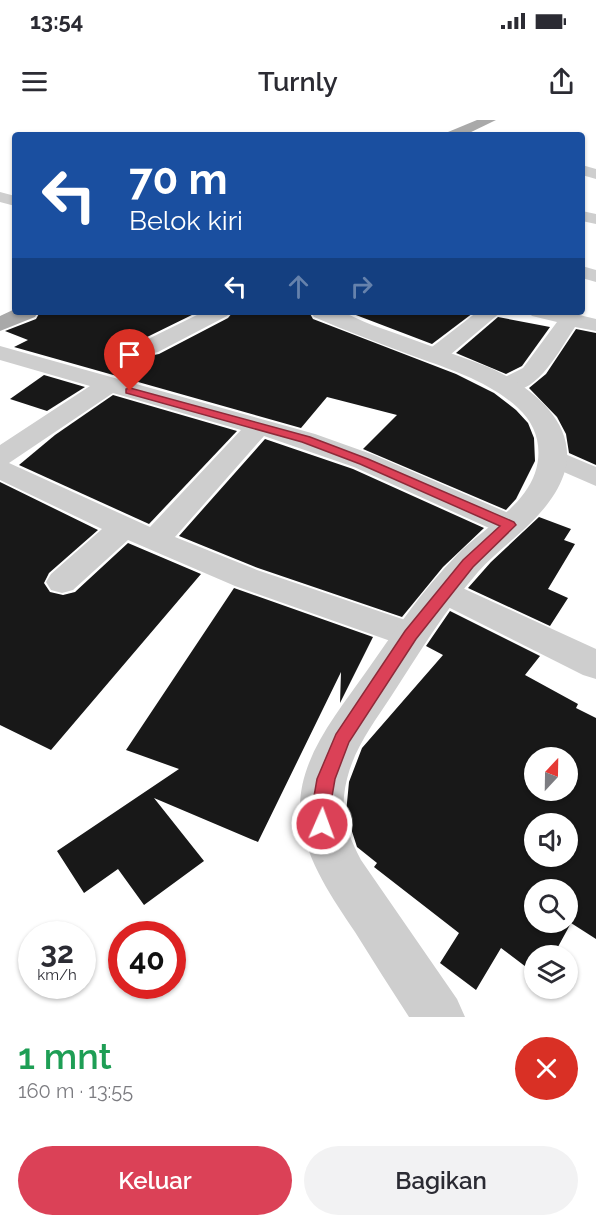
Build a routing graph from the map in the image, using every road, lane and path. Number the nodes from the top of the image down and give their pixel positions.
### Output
1 (489, 120) edge
2 (460, 132) edge
3 (20, 315) edge
4 (214, 315) edge
5 (329, 315) edge
6 (486, 315) edge
7 (577, 315) edge
8 (0, 324) edge
9 (150, 347) dead end
10 (0, 353) edge
11 (436, 355) junction
12 (108, 385) junction
13 (507, 386) junction
14 (258, 426) junction
15 (0, 457) edge
16 (553, 457) junction
17 (0, 469) edge
18 (596, 477) edge
19 (509, 525) junction
20 (124, 527) junction
21 (155, 540) junction
22 (62, 582) dead end
23 (445, 592) junction
24 (411, 635) junction
25 (596, 665) edge
26 (439, 1017) edge

1 - 2 main road
3 - 8 main road
4 - 9 street
5 - 11 street
6 - 11 street
7 - 13 street
10 - 12 street
11 - 13 street
12 - 14 street
12 - 15 street
13 - 16 street
14 - 19 street
14 - 21 street
16 - 18 street
16 - 19 street
17 - 20 street
19 - 23 street
20 - 21 street
20 - 22 street
21 - 24 street
23 - 24 street
23 - 25 street
24 - 26 street

